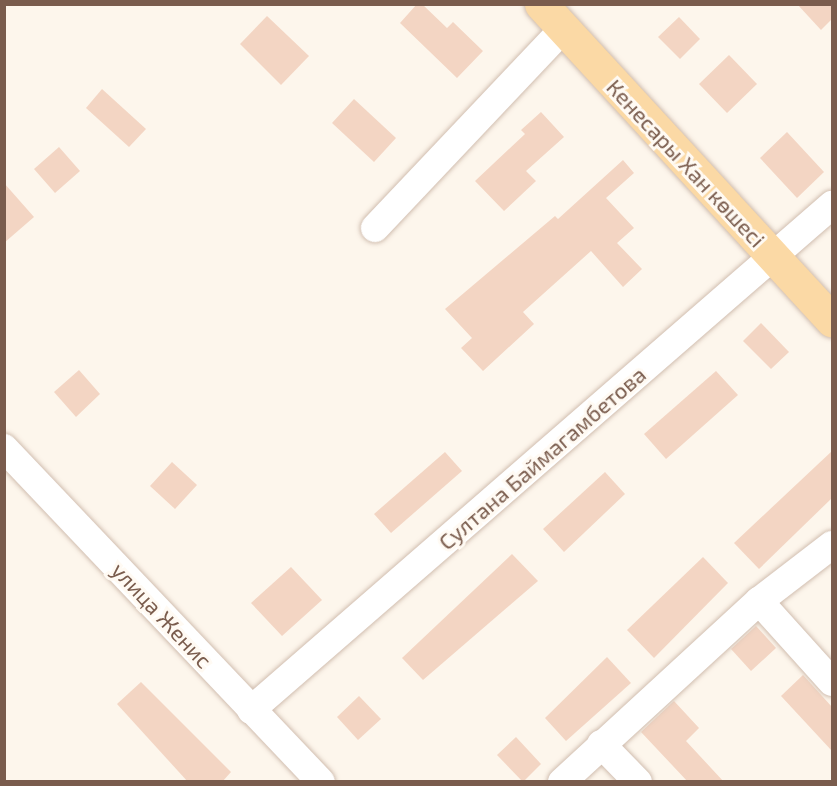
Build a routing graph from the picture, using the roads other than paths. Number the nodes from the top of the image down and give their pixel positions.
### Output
1 (541, 4) edge
2 (563, 29) junction
3 (832, 206) edge
4 (375, 228) dead end
5 (775, 258) junction
6 (832, 320) edge
7 (4, 448) edge
8 (832, 545) edge
9 (759, 601) junction
10 (832, 682) edge
11 (251, 710) junction
12 (601, 744) junction
13 (321, 782) edge
14 (561, 782) edge
15 (638, 782) edge

1 - 2 main road, Кенесары Хан көшесі
2 - 4 street
2 - 5 main road, Кенесары Хан көшесі
3 - 5 street, Султана Баймагамбетова
5 - 6 main road, Кенесары Хан көшесі
5 - 11 street, Султана Баймагамбетова
7 - 11 street, улица Женис
8 - 9 street
9 - 10 street
9 - 12 street
11 - 13 street, улица Женис
12 - 14 street
12 - 15 street

